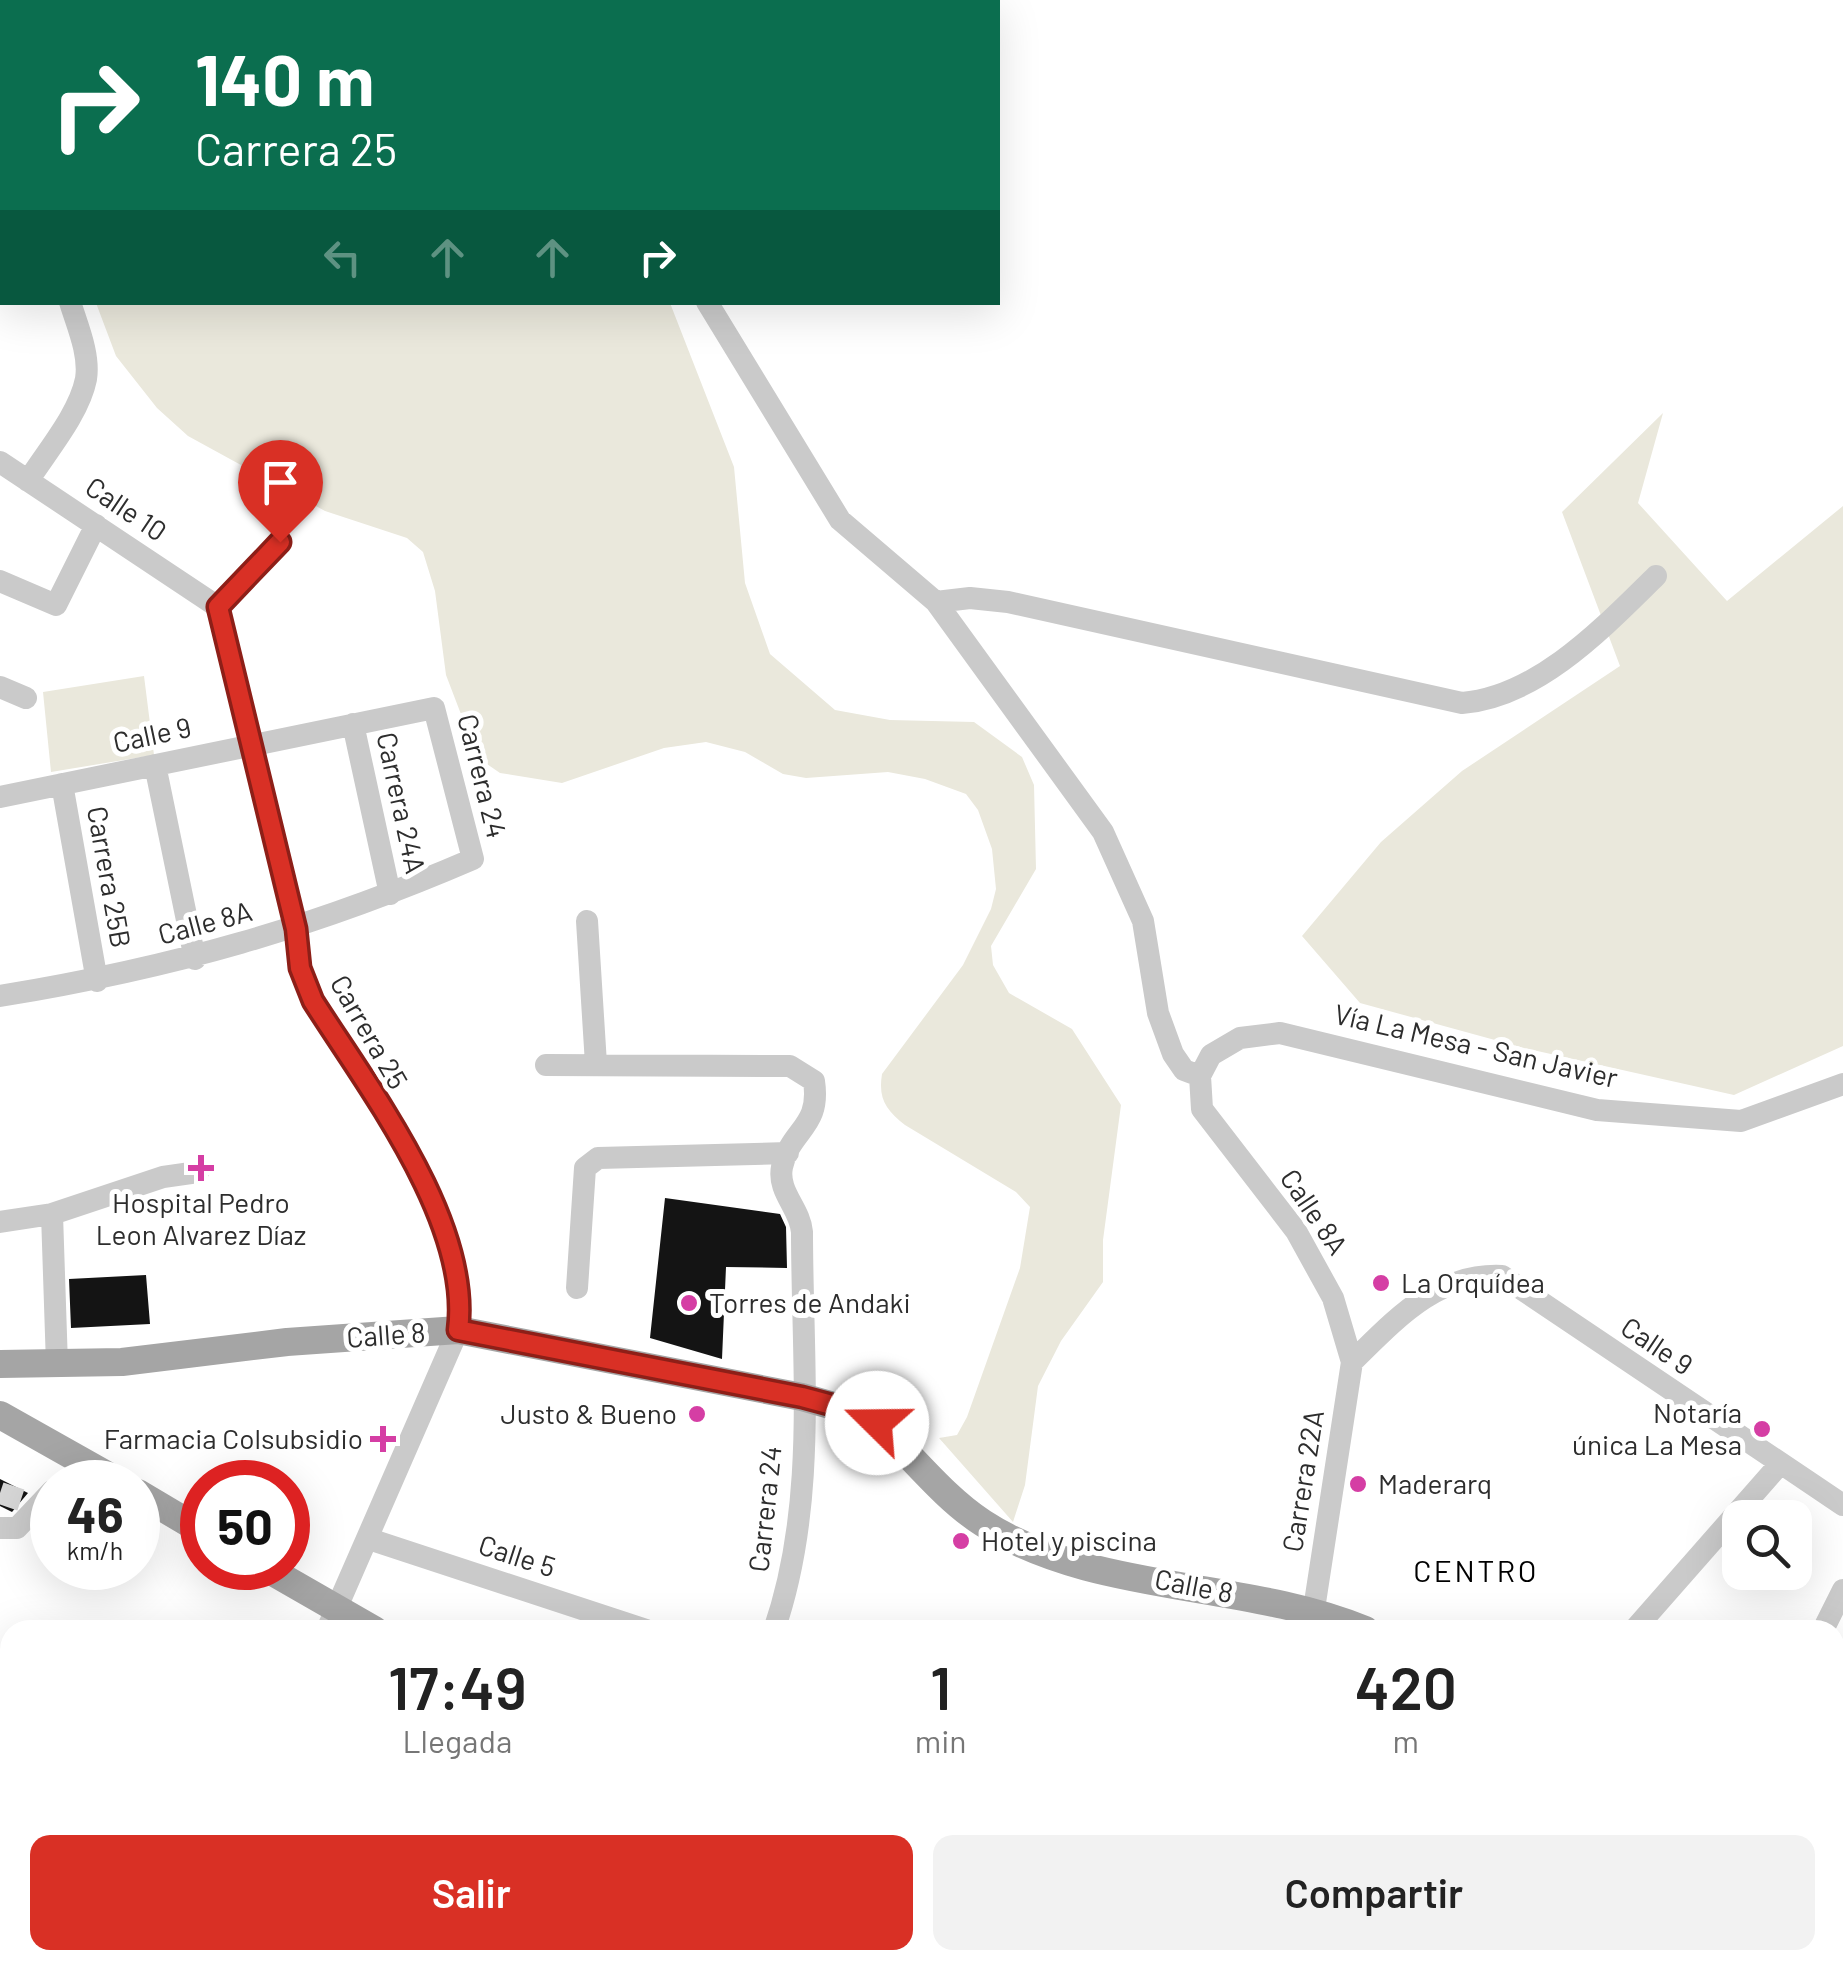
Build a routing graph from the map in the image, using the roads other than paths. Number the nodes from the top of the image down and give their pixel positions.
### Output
1 (71, 305) edge
2 (709, 305) edge
3 (0, 462) edge
4 (28, 481) junction
5 (96, 526) junction
6 (280, 542) dead end
7 (1656, 576) dead end
8 (0, 581) edge
9 (936, 602) junction
10 (218, 607) junction
11 (0, 686) edge
12 (26, 698) dead end
13 (434, 708) joint
14 (354, 724) junction
15 (250, 746) junction
16 (155, 765) junction
17 (62, 784) junction
18 (0, 796) edge
19 (472, 859) joint
20 (390, 894) junction
21 (587, 921) dead end
22 (296, 929) junction
23 (195, 959) junction
24 (96, 981) junction
25 (1, 993) edge
26 (596, 1064) junction
27 (546, 1066) dead end
28 (1200, 1076) junction
29 (1843, 1084) edge
30 (788, 1153) junction
31 (198, 1172) dead end
32 (52, 1214) junction
33 (0, 1222) edge
34 (577, 1288) dead end
35 (458, 1330) junction
36 (1352, 1362) junction
37 (0, 1364) edge
38 (56, 1364) junction
39 (802, 1397) junction
40 (0, 1414) edge
41 (33, 1460) edge
42 (1779, 1465) junction
43 (1843, 1506) edge
44 (30, 1512) edge
45 (0, 1528) edge
46 (369, 1539) junction
47 (294, 1590) edge
48 (1843, 1590) edge
49 (332, 1619) edge
50 (616, 1620) edge
51 (777, 1620) edge
52 (1310, 1620) edge
53 (1643, 1620) edge
54 (1827, 1620) edge

1 - 4 street
2 - 9 street
3 - 4 street, Calle 10
4 - 5 street, Calle 10
5 - 8 street
5 - 10 street, Calle 10
6 - 10 street
7 - 9 street
9 - 28 street
10 - 15 street, Carrera 25
11 - 12 street
13 - 14 street, Calle 9
13 - 19 street, Carrera 24
14 - 15 street, Calle 9
14 - 20 street, Carrera 24A
15 - 16 street, Calle 9
15 - 22 street, Carrera 25
16 - 17 street, Calle 9
16 - 23 street
17 - 18 street, Calle 9
17 - 24 street, Carrera 25B
19 - 20 street, Calle 8A
20 - 22 street, Calle 8A
21 - 26 street
22 - 23 street, Calle 8A
22 - 35 street, Carrera 25
23 - 24 street, Calle 8A
24 - 25 street, Calle 8A
26 - 27 street
26 - 30 street
28 - 29 street, Vía La Mesa - San Javier
28 - 36 street, Calle 8A
30 - 34 street
30 - 39 street, Carrera 24
31 - 32 street
32 - 33 street
32 - 38 street
35 - 38 main road, Calle 8
35 - 39 main road, Calle 8
35 - 46 street, Carrera 25
36 - 42 street, Calle 9
36 - 52 street, Carrera 22A
37 - 38 main road, Calle 8
39 - 51 street, Carrera 24
39 - 52 main road, Calle 8
40 - 41 main road
42 - 43 street, Calle 9
42 - 53 street
44 - 45 street
46 - 49 street, Carrera 25
46 - 50 street, Calle 5
47 - 49 main road
48 - 54 street

